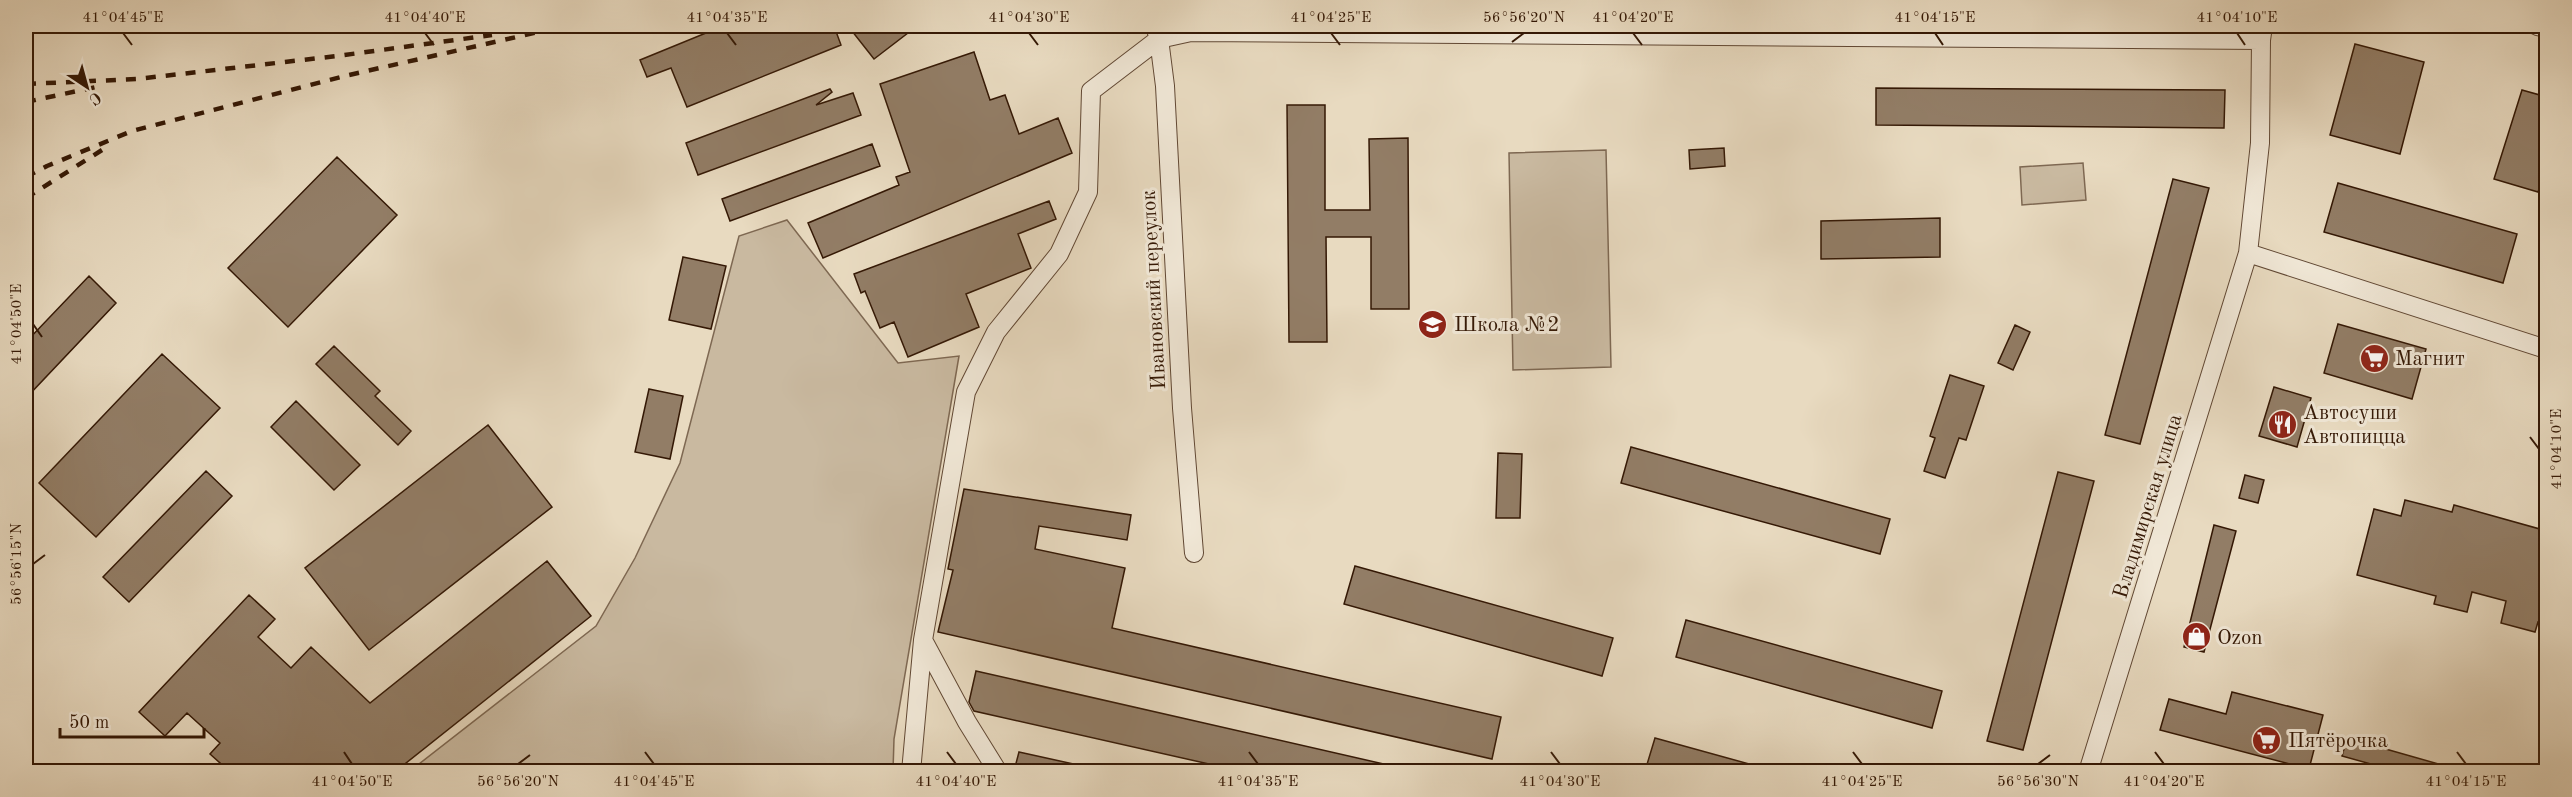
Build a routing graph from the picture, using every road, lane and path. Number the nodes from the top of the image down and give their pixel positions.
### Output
1 (2537, 26) edge
2 (2547, 28) edge
3 (1157, 32) edge
4 (2262, 33) edge
5 (2248, 253) junction
6 (2547, 349) edge
7 (1194, 553) dead end
8 (923, 640) junction
9 (911, 771) edge
10 (998, 771) edge
11 (2088, 771) edge

1 - 2 street
3 - 4 street, Владимирская улица
3 - 7 street, Ивановский переулок
3 - 8 street
4 - 5 street, Владимирская улица
5 - 6 street
5 - 11 street, Владимирская улица
8 - 9 street
8 - 10 street

